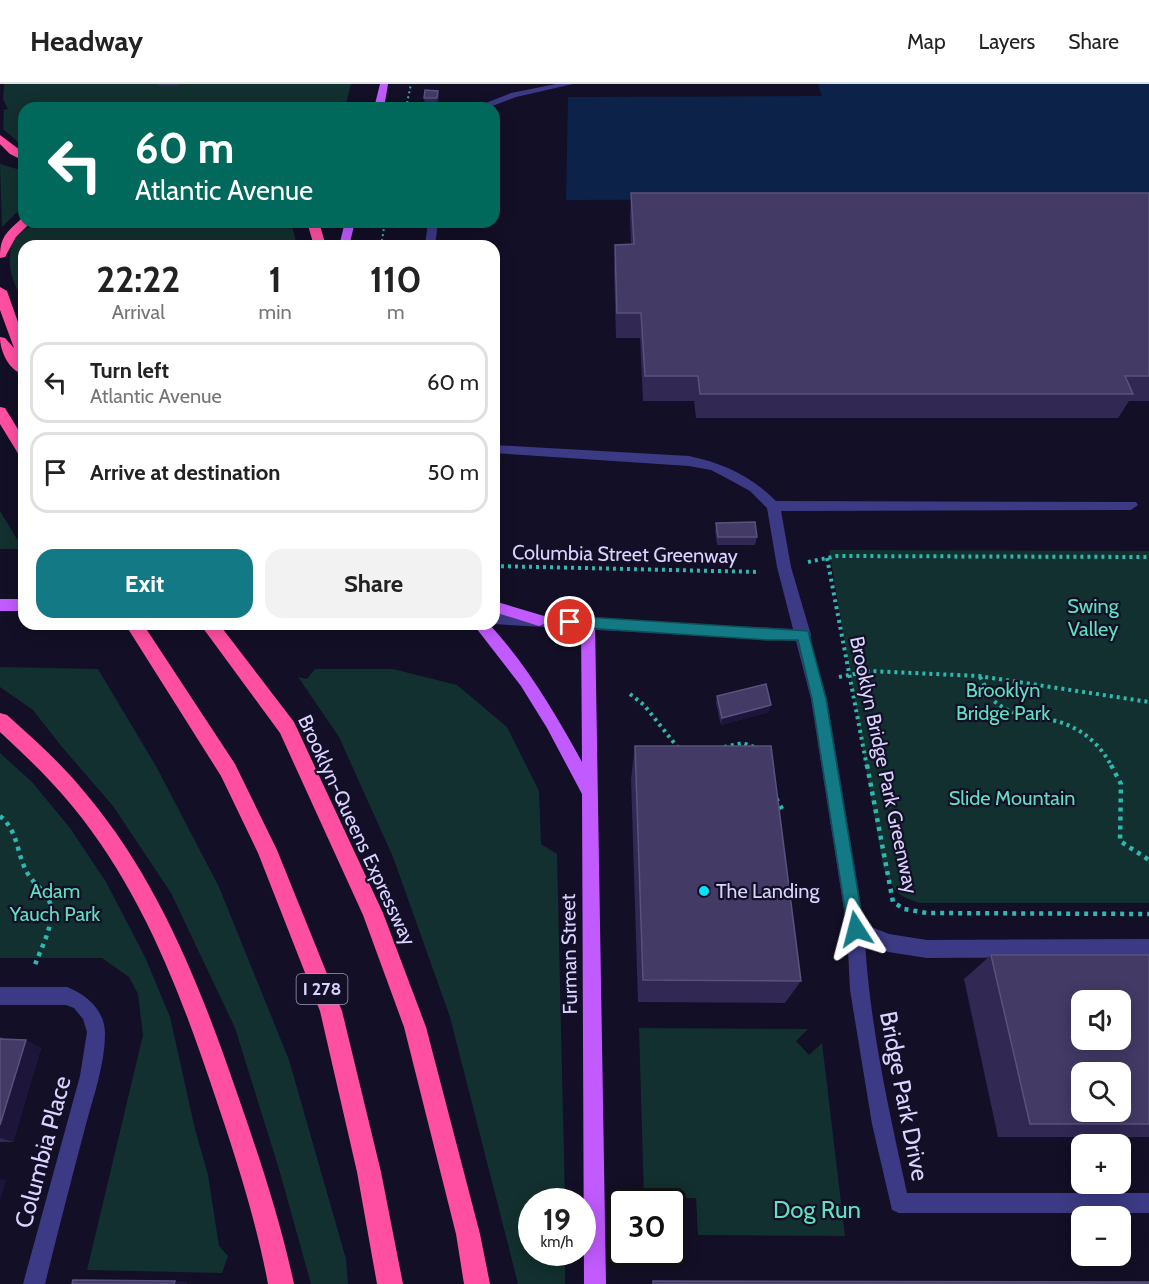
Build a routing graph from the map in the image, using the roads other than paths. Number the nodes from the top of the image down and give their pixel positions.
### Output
1 (384, 84) edge
2 (569, 84) edge
3 (380, 102) edge
4 (494, 102) edge
5 (0, 138) edge
6 (18, 154) edge
7 (19, 228) edge
8 (0, 254) edge
9 (0, 291) edge
10 (0, 341) edge
11 (18, 341) edge
12 (18, 363) edge
13 (0, 412) edge
14 (18, 441) edge
15 (500, 449) edge
16 (1131, 505) dead end
17 (773, 506) junction
18 (0, 604) edge
19 (18, 605) edge
20 (500, 609) edge
21 (500, 620) edge
22 (539, 620) junction
23 (588, 623) junction
24 (138, 630) edge
25 (214, 630) edge
26 (486, 630) edge
27 (804, 635) junction
28 (0, 722) edge
29 (589, 792) junction
30 (856, 929) junction
31 (1149, 948) edge
32 (0, 996) edge
33 (1149, 1203) edge
34 (34, 1284) edge
35 (281, 1284) edge
36 (390, 1284) edge
37 (477, 1284) edge
38 (596, 1284) edge

1 - 3 main road
2 - 4 street
5 - 6 highway
7 - 8 highway
9 - 11 highway
10 - 12 highway
13 - 14 highway
15 - 17 street
16 - 17 street
17 - 27 street, Bridge Park Drive
18 - 19 main road
20 - 22 main road
21 - 22 street
22 - 23 street
23 - 27 street
23 - 29 main road, Furman Street
24 - 36 highway, I 278
25 - 37 highway, Brooklyn-Queens Expressway
26 - 29 main road
27 - 30 street, Bridge Park Drive
28 - 35 highway
29 - 38 main road, Furman Street
30 - 31 street
30 - 33 street, Bridge Park Drive
32 - 34 street, Columbia Place

